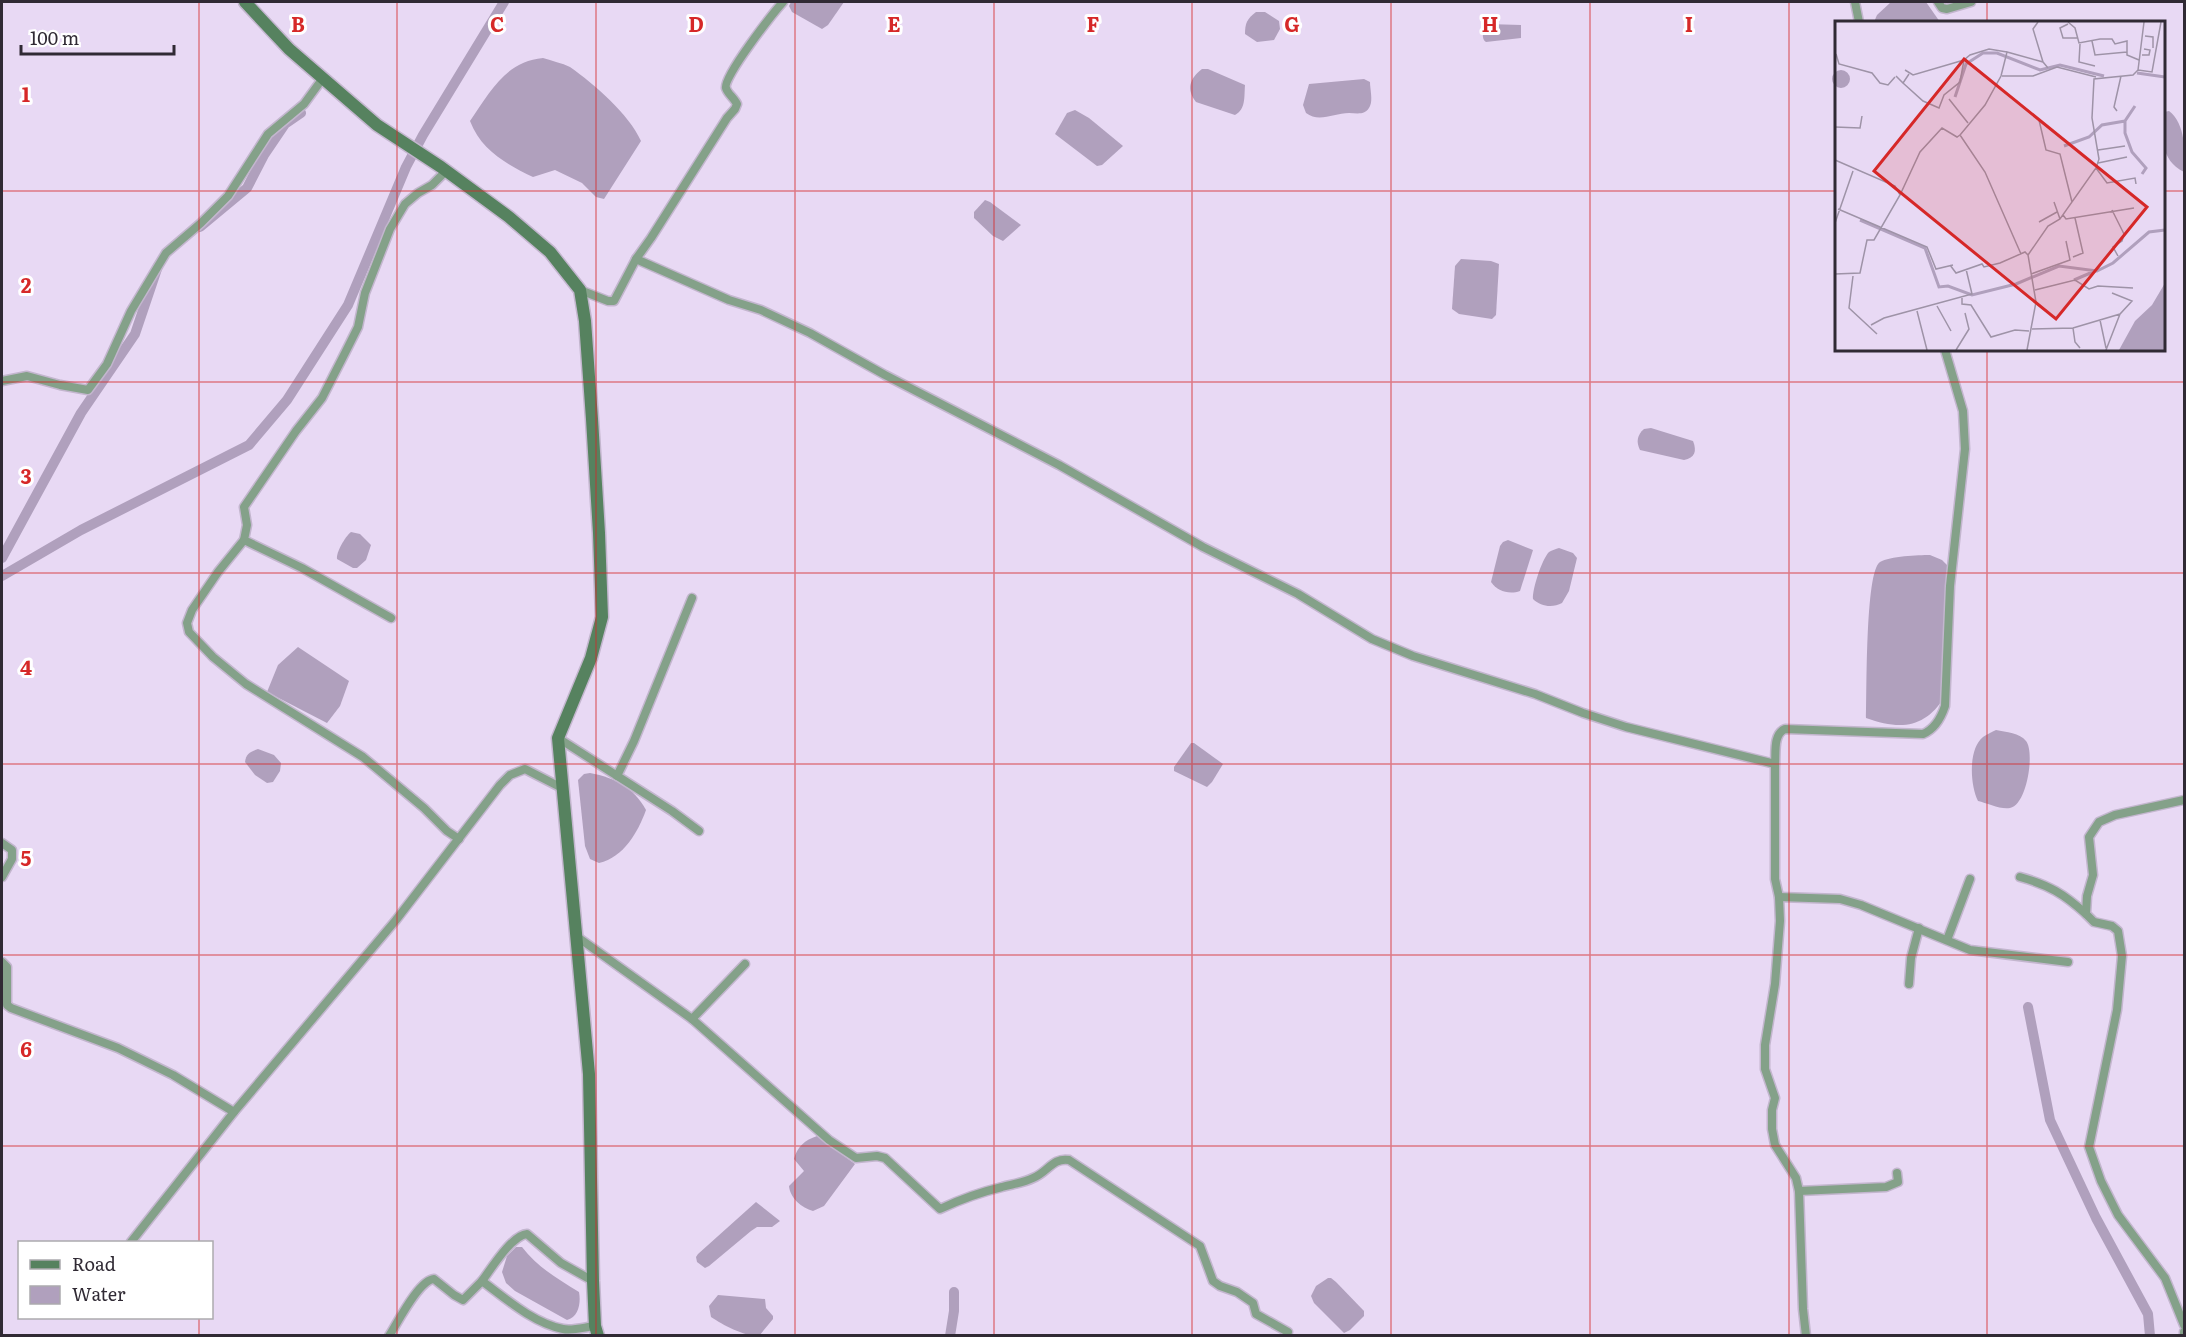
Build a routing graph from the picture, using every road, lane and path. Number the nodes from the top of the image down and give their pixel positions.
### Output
1 (245, 2) edge
2 (783, 2) edge
3 (1855, 2) edge
4 (1938, 2) edge
5 (1971, 2) edge
6 (1859, 21) edge
7 (323, 78) junction
8 (442, 168) junction
9 (636, 259) junction
10 (580, 290) junction
11 (1945, 351) edge
12 (2, 381) edge
13 (244, 540) junction
14 (692, 598) dead end
15 (391, 618) dead end
16 (558, 738) junction
17 (1775, 764) junction
18 (617, 776) junction
19 (562, 788) junction
20 (2184, 800) edge
21 (699, 831) dead end
22 (459, 839) junction
23 (2, 843) edge
24 (2020, 876) dead end
25 (2, 877) edge
26 (1970, 879) dead end
27 (1779, 897) junction
28 (2086, 915) junction
29 (1919, 928) junction
30 (575, 936) junction
31 (1947, 940) junction
32 (2068, 962) dead end
33 (2, 963) edge
34 (745, 964) dead end
35 (1909, 984) dead end
36 (692, 1019) junction
37 (234, 1112) junction
38 (1897, 1173) dead end
39 (1799, 1191) junction
40 (132, 1241) edge
41 (482, 1281) junction
42 (593, 1281) junction
43 (2184, 1325) edge
44 (597, 1331) edge
45 (1288, 1332) dead end
46 (389, 1335) edge
47 (1806, 1335) edge

1 - 7 main road
2 - 9 street
3 - 6 street
4 - 5 street
7 - 8 main road
7 - 12 street
8 - 10 main road
8 - 13 street
9 - 10 street
9 - 17 street
10 - 16 main road
11 - 17 street
13 - 15 street
13 - 22 street
14 - 18 street
16 - 18 street
16 - 19 main road
17 - 27 street
18 - 21 street
19 - 22 street
19 - 30 main road
20 - 28 street
22 - 37 street
23 - 25 street
24 - 28 street
26 - 31 street
27 - 29 street
27 - 39 street
28 - 43 street
29 - 31 street
29 - 35 street
30 - 36 street
30 - 42 main road
31 - 32 street
33 - 37 street
34 - 36 street
36 - 45 street
37 - 40 street
38 - 39 street
39 - 47 street
41 - 42 street
41 - 44 street
41 - 46 street
42 - 44 main road

